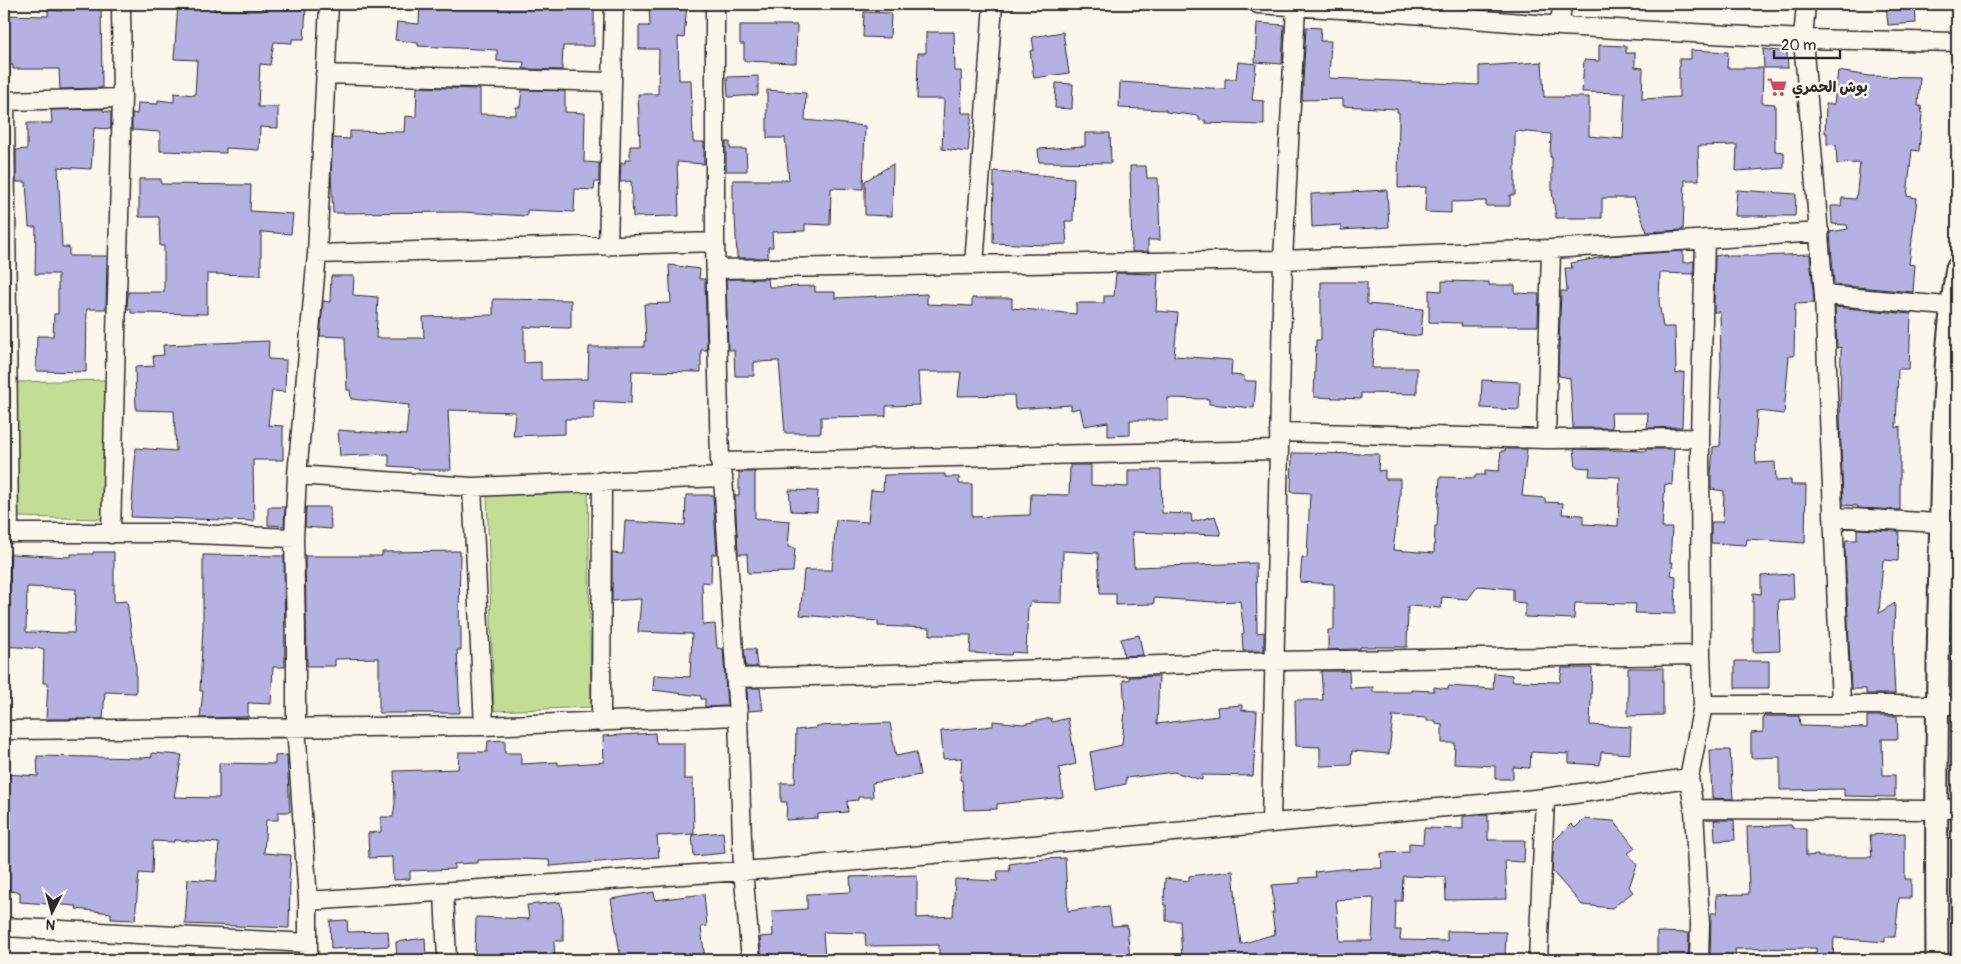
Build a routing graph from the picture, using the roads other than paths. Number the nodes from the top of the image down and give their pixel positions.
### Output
1 (121, 4) edge
2 (329, 4) edge
3 (614, 4) edge
4 (715, 4) edge
5 (993, 4) edge
6 (1258, 4) edge
7 (1562, 4) edge
8 (1806, 4) edge
9 (1296, 7) junction
10 (1374, 7) edge
11 (1560, 26) junction
12 (1803, 39) junction
13 (1957, 42) edge
14 (325, 74) junction
15 (611, 82) junction
16 (122, 98) junction
17 (5, 100) edge
18 (1820, 232) junction
19 (1705, 239) junction
20 (715, 242) junction
21 (608, 246) junction
22 (1551, 249) junction
23 (317, 254) junction
24 (1283, 260) junction
25 (974, 265) junction
26 (1957, 268) edge
27 (716, 269) junction
28 (1824, 295) junction
29 (1954, 306) edge
30 (1279, 432) junction
31 (1700, 438) junction
32 (1546, 439) junction
33 (1278, 450) junction
34 (721, 470) junction
35 (297, 475) junction
36 (602, 481) junction
37 (472, 487) junction
38 (1833, 517) junction
39 (1949, 524) edge
40 (6, 533) edge
41 (111, 534) junction
42 (294, 538) junction
43 (1701, 655) junction
44 (1274, 661) junction
45 (736, 678) junction
46 (1841, 704) junction
47 (1703, 705) junction
48 (1948, 705) edge
49 (738, 716) junction
50 (601, 722) junction
51 (296, 726) junction
52 (484, 726) junction
53 (4, 730) edge
54 (1689, 778) junction
55 (1545, 798) junction
56 (1957, 808) edge
57 (1694, 809) junction
58 (1936, 810) junction
59 (1271, 823) junction
60 (743, 870) junction
61 (444, 893) junction
62 (308, 902) junction
63 (4, 927) edge
64 (308, 952) edge
65 (447, 960) edge
66 (751, 960) edge
67 (1538, 960) edge
68 (1699, 960) edge
69 (1937, 960) edge

1 - 16 street
2 - 14 street
3 - 15 street
4 - 20 street
5 - 25 street
6 - 9 street
7 - 11 street
8 - 12 street
9 - 10 street
9 - 24 street
10 - 11 street
11 - 12 street
12 - 13 street
12 - 18 street
14 - 15 street
14 - 23 street
15 - 21 street
16 - 17 street
16 - 41 street
17 - 40 street
18 - 19 street
18 - 28 street
19 - 22 street
19 - 31 street
20 - 21 street
20 - 27 street
21 - 23 street
22 - 24 street
22 - 32 street
23 - 35 street
24 - 25 street
24 - 30 street
25 - 27 street
26 - 29 street
27 - 34 street
28 - 29 street
28 - 38 street
29 - 39 street
30 - 32 street
30 - 33 street
31 - 32 street
31 - 43 street
33 - 34 street
33 - 44 street
34 - 36 street
34 - 45 street
35 - 37 street
35 - 42 street
36 - 37 street
36 - 50 street
37 - 52 street
38 - 39 street
38 - 46 street
39 - 48 street
40 - 41 street
41 - 42 street
42 - 51 street
43 - 44 street
43 - 47 street
44 - 45 street
44 - 59 street
45 - 49 street
46 - 47 street
46 - 48 street
47 - 54 street
48 - 58 street
49 - 50 street
49 - 60 street
50 - 52 street
51 - 52 street
51 - 53 street
51 - 62 street
54 - 55 street
54 - 57 street
55 - 59 street
55 - 67 street
56 - 58 street
57 - 58 street
57 - 68 street
58 - 69 street
59 - 60 street
60 - 61 street
60 - 66 street
61 - 62 street
61 - 65 street
62 - 64 street
63 - 64 street

